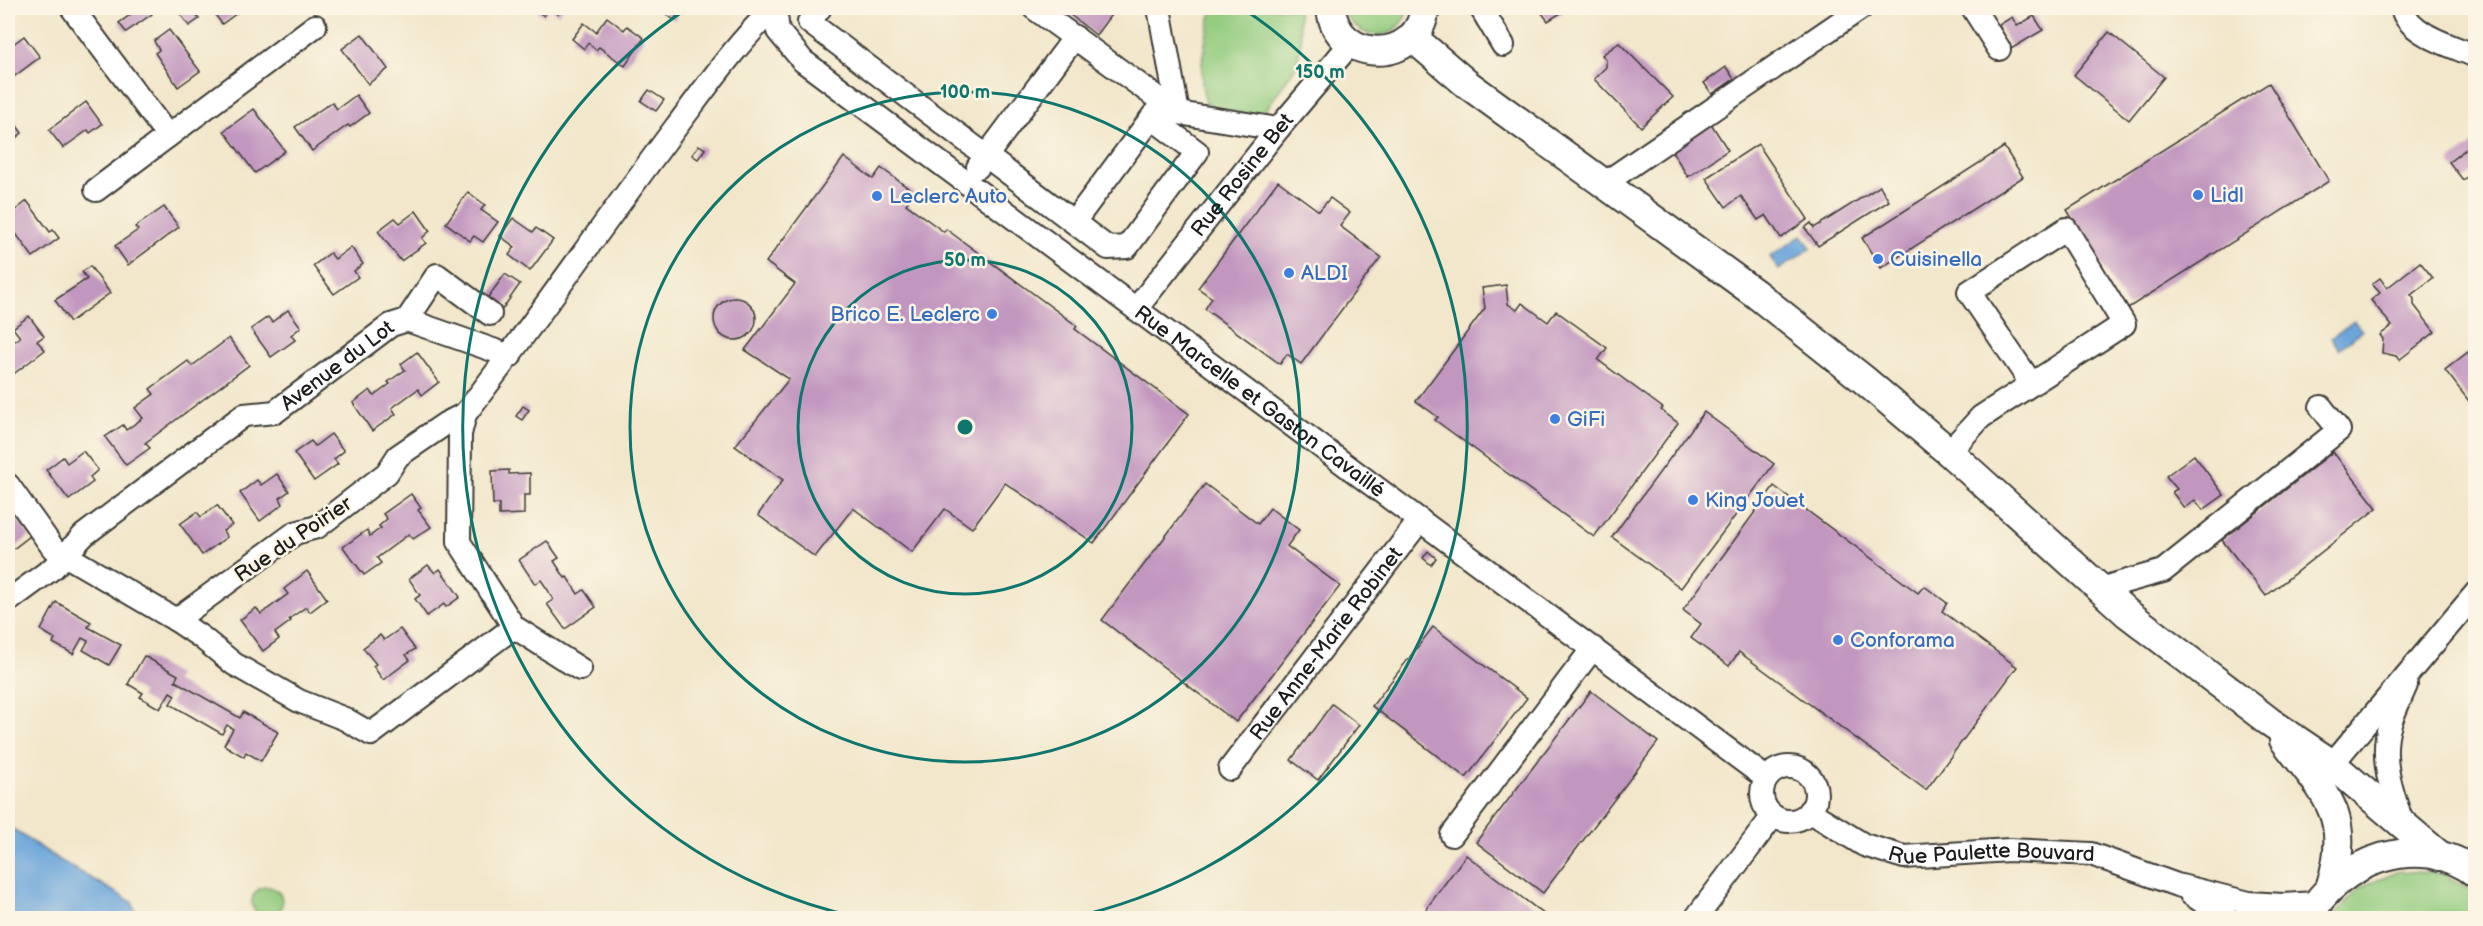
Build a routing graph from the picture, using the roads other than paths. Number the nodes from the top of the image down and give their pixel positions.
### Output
1 (72, 8) edge
2 (774, 8) edge
3 (820, 8) edge
4 (1034, 8) edge
5 (1159, 8) edge
6 (1331, 8) edge
7 (1425, 8) edge
8 (1481, 8) edge
9 (1861, 8) edge
10 (1973, 8) edge
11 (2402, 8) edge
12 (315, 26) dead end
13 (1075, 37) junction
14 (1412, 37) junction
15 (1350, 42) junction
16 (1503, 45) dead end
17 (1999, 49) dead end
18 (2475, 56) edge
19 (1164, 111) junction
20 (1278, 129) junction
21 (168, 136) junction
22 (986, 156) junction
23 (966, 183) junction
24 (1605, 183) junction
25 (96, 190) dead end
26 (1074, 222) junction
27 (1136, 309) junction
28 (490, 314) dead end
29 (407, 320) junction
30 (510, 356) junction
31 (2031, 383) junction
32 (2321, 407) dead end
33 (465, 414) junction
34 (1949, 452) junction
35 (8, 484) edge
36 (1420, 520) junction
37 (66, 556) junction
38 (2103, 591) junction
39 (2475, 593) edge
40 (8, 601) edge
41 (176, 620) junction
42 (514, 627) junction
43 (1593, 648) junction
44 (2415, 664) junction
45 (580, 669) dead end
46 (1230, 769) dead end
47 (2324, 773) junction
48 (1766, 778) junction
49 (1809, 811) junction
50 (1773, 816) junction
51 (2403, 825) junction
52 (1452, 835) dead end
53 (2440, 856) junction
54 (2473, 868) edge
55 (2177, 885) junction
56 (2318, 902) edge
57 (1696, 918) edge
58 (2226, 918) edge

1 - 21 street
2 - 23 street, Rue Marcelle et Gaston Cavaillé
2 - 30 street
3 - 22 street
4 - 13 street
5 - 19 street
6 - 15 main road
7 - 14 main road
8 - 16 street
9 - 24 street
10 - 17 street
11 - 18 street
12 - 21 street
13 - 19 street
13 - 22 street
14 - 15 main road
14 - 24 main road
15 - 20 street, Rue Rosine Bet
19 - 20 street
19 - 26 street
19 - 26 street
20 - 27 street, Rue Rosine Bet
21 - 25 street
22 - 23 street
22 - 26 street
23 - 27 street, Rue Marcelle et Gaston Cavaillé
24 - 34 main road
27 - 36 street, Rue Marcelle et Gaston Cavaillé
28 - 29 street
29 - 30 street, Avenue du Lot
29 - 37 street, Avenue du Lot
30 - 33 street
31 - 31 street
31 - 34 street
32 - 38 street
33 - 41 street, Rue du Poirier
33 - 42 street
34 - 38 main road
35 - 37 street
36 - 43 street, Rue Marcelle et Gaston Cavaillé
36 - 46 street, Rue Anne-Marie Robinet
37 - 40 street, Avenue du Lot
37 - 41 street
38 - 47 main road
39 - 44 street
41 - 42 street
42 - 45 street
43 - 48 street, Rue Marcelle et Gaston Cavaillé
43 - 52 street
44 - 47 street
44 - 51 street
47 - 51 main road
47 - 56 main road
48 - 49 street
48 - 50 street
49 - 50 street
49 - 55 street, Rue Paulette Bouvard
50 - 57 street
51 - 53 main road
53 - 54 main road
53 - 56 main road
55 - 56 street, Rue Paulette Bouvard
55 - 58 street, Rue Paulette Bouvard

